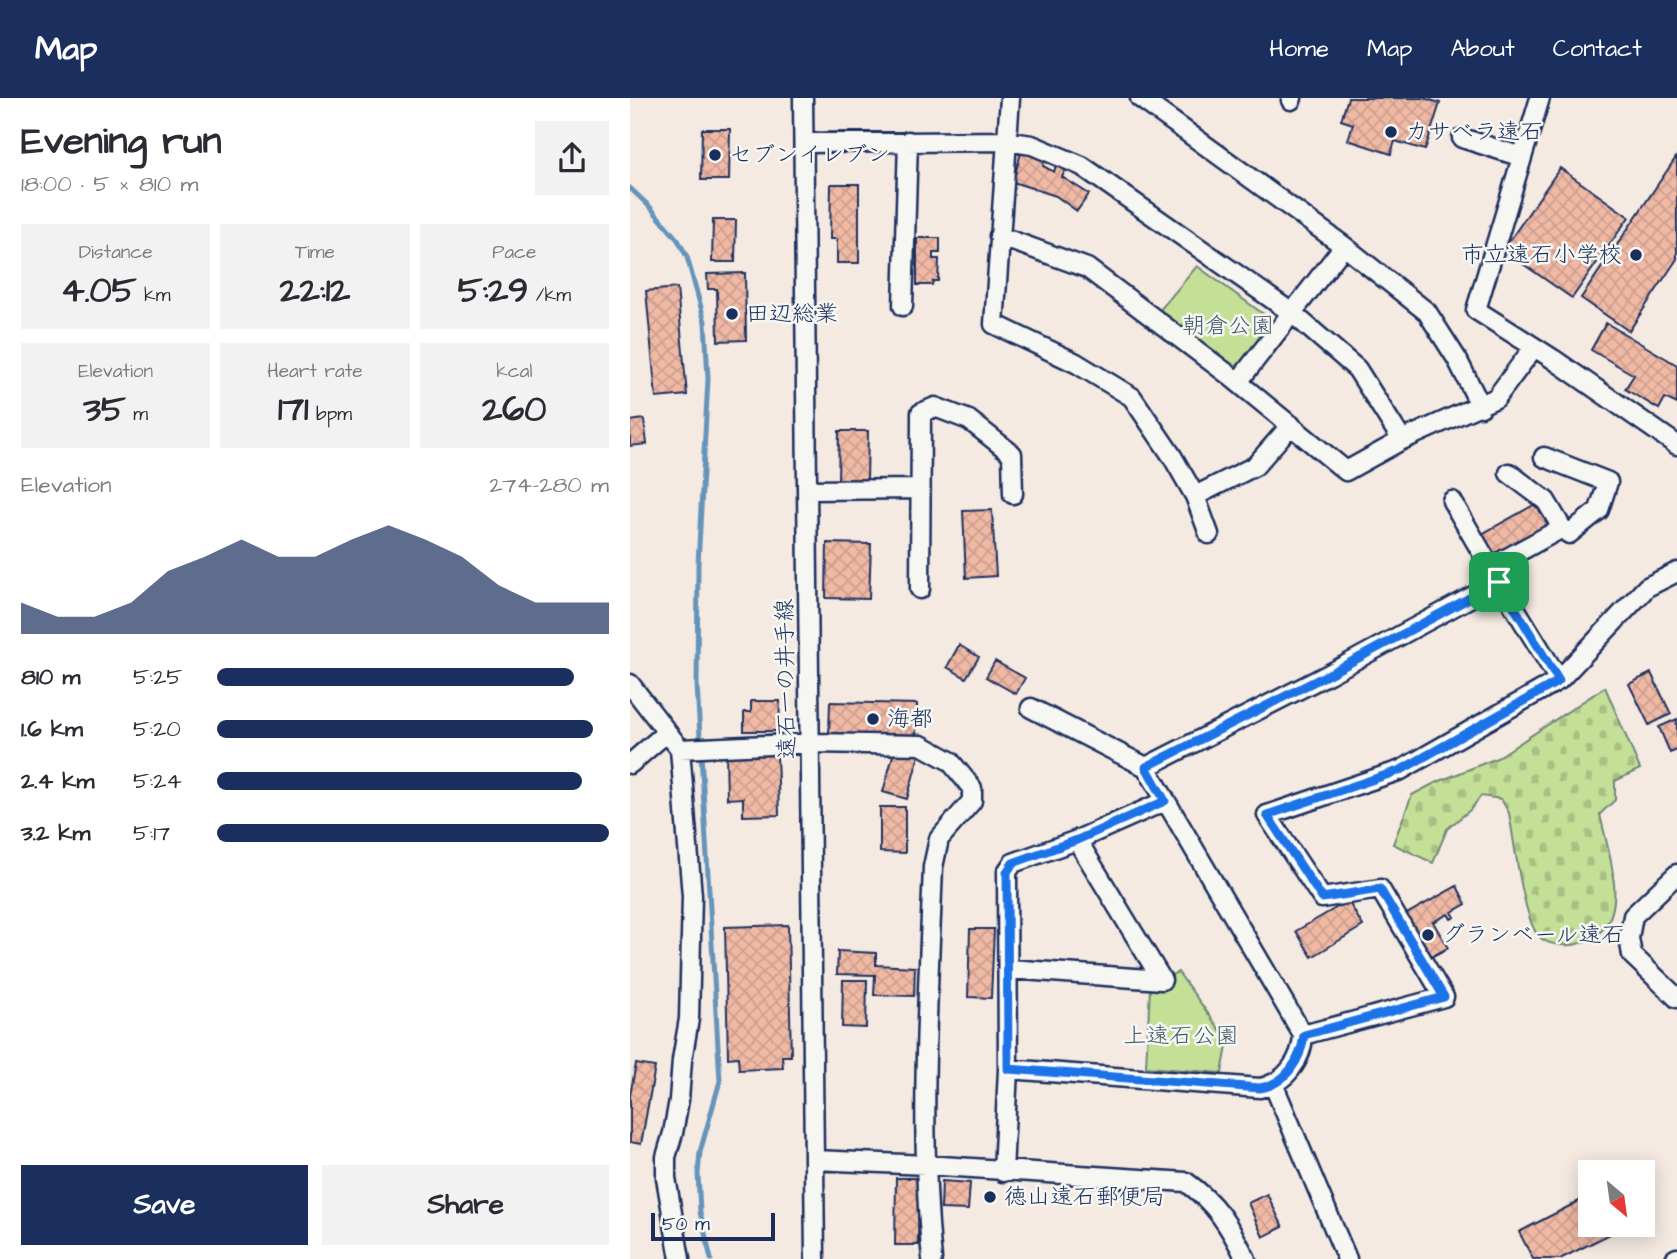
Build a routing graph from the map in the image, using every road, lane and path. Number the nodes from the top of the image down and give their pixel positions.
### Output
1 (803, 98) edge
2 (1010, 98) edge
3 (1140, 98) edge
4 (1540, 98) edge
5 (1462, 138) dead end
6 (908, 141) junction
7 (1006, 141) junction
8 (804, 143) junction
9 (1522, 157) junction
10 (999, 236) junction
11 (1345, 246) junction
12 (903, 306) dead end
13 (1292, 313) junction
14 (1534, 347) junction
15 (1238, 382) junction
16 (1481, 406) junction
17 (1291, 425) junction
18 (1402, 440) junction
19 (1677, 445) edge
20 (1544, 457) dead end
21 (1510, 472) dead end
22 (920, 489) junction
23 (808, 490) junction
24 (1013, 495) dead end
25 (1195, 496) junction
26 (1452, 501) dead end
27 (1562, 528) junction
28 (1209, 534) dead end
29 (1677, 572) edge
30 (1495, 575) junction
31 (920, 589) dead end
32 (1559, 681) junction
33 (630, 684) edge
34 (1031, 708) dead end
35 (666, 733) junction
36 (812, 743) junction
37 (680, 749) junction
38 (630, 764) edge
39 (1146, 767) junction
40 (1165, 801) junction
41 (1077, 840) junction
42 (1677, 874) edge
43 (1009, 969) junction
44 (1677, 998) edge
45 (1304, 1035) junction
46 (1008, 1069) junction
47 (1274, 1086) junction
48 (815, 1160) junction
49 (926, 1165) junction
50 (1003, 1172) junction
51 (680, 1259) edge
52 (815, 1259) edge
53 (932, 1259) edge
54 (1246, 1259) edge
55 (1347, 1259) edge

1 - 8 street, 遠石一の井手線
2 - 7 street
3 - 11 street
4 - 9 street
5 - 9 street
6 - 7 street
6 - 8 street
6 - 12 street
7 - 10 street
7 - 13 street
8 - 23 street, 遠石一の井手線
9 - 14 street
10 - 15 street
10 - 25 street
11 - 13 street
11 - 16 street
13 - 15 street
13 - 18 street
14 - 16 street
14 - 19 street
15 - 17 street
16 - 18 street
17 - 18 street
17 - 25 street
20 - 27 street
21 - 27 street
22 - 23 street
22 - 24 street
22 - 31 street
23 - 36 street, 遠石一の井手線
25 - 28 street
26 - 30 street
27 - 30 street
29 - 32 street
30 - 32 street
30 - 39 street
32 - 45 street
33 - 35 street
34 - 39 street
35 - 37 street
35 - 38 street
36 - 37 street
36 - 48 street, 遠石一の井手線
36 - 49 street
37 - 51 street
39 - 40 street
40 - 41 street
40 - 45 street
41 - 43 street
41 - 43 street
42 - 44 street
43 - 46 street
45 - 47 street
46 - 47 street
46 - 50 street
47 - 55 street
48 - 49 street
48 - 52 street, 遠石一の井手線
49 - 50 street
49 - 53 street
50 - 54 street

